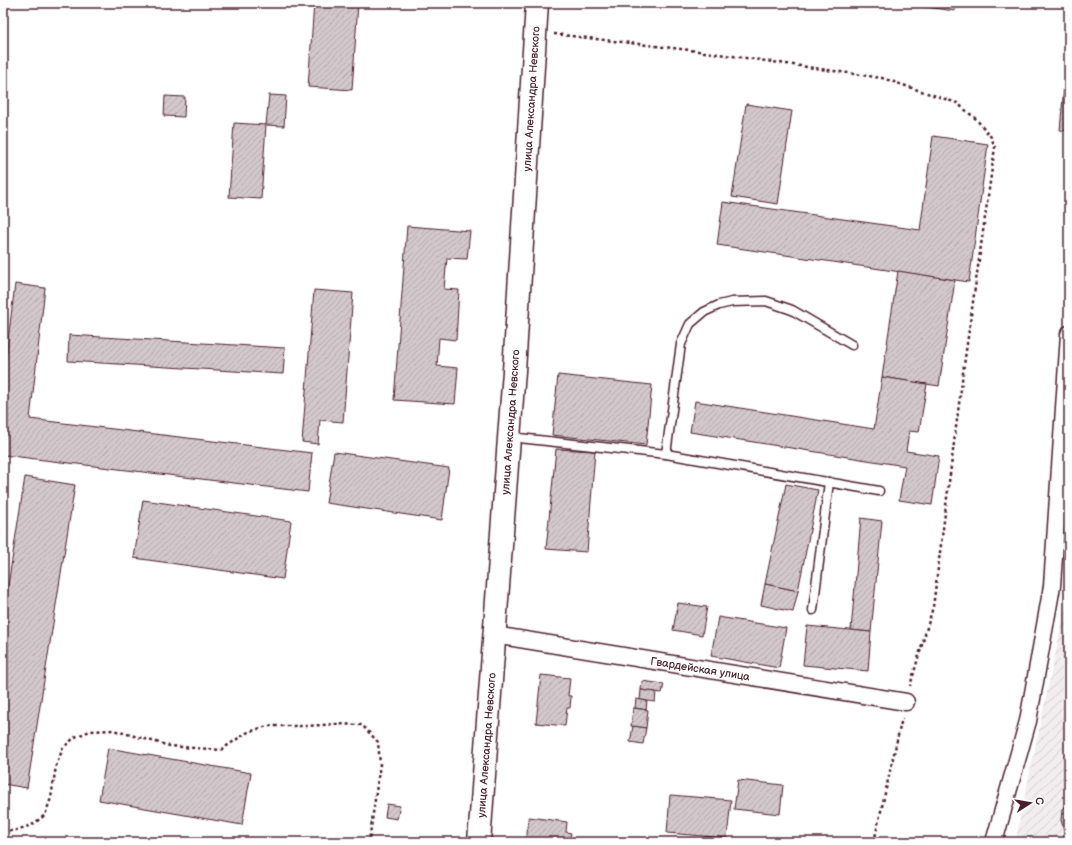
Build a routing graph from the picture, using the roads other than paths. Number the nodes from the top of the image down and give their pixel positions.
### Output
1 (538, 3) edge
2 (1069, 334) edge
3 (852, 345) dead end
4 (509, 437) junction
5 (666, 454) junction
6 (829, 482) junction
7 (879, 491) dead end
8 (813, 610) dead end
9 (494, 635) junction
10 (906, 702) road end
11 (479, 842) edge
12 (994, 842) edge

1 - 4 main road, улица Александра Невского
2 - 12 street
3 - 5 lane
4 - 5 lane
4 - 9 main road, улица Александра Невского
5 - 6 lane
6 - 7 lane
6 - 8 lane
9 - 10 street, Гвардейская улица
9 - 11 main road, улица Александра Невского

